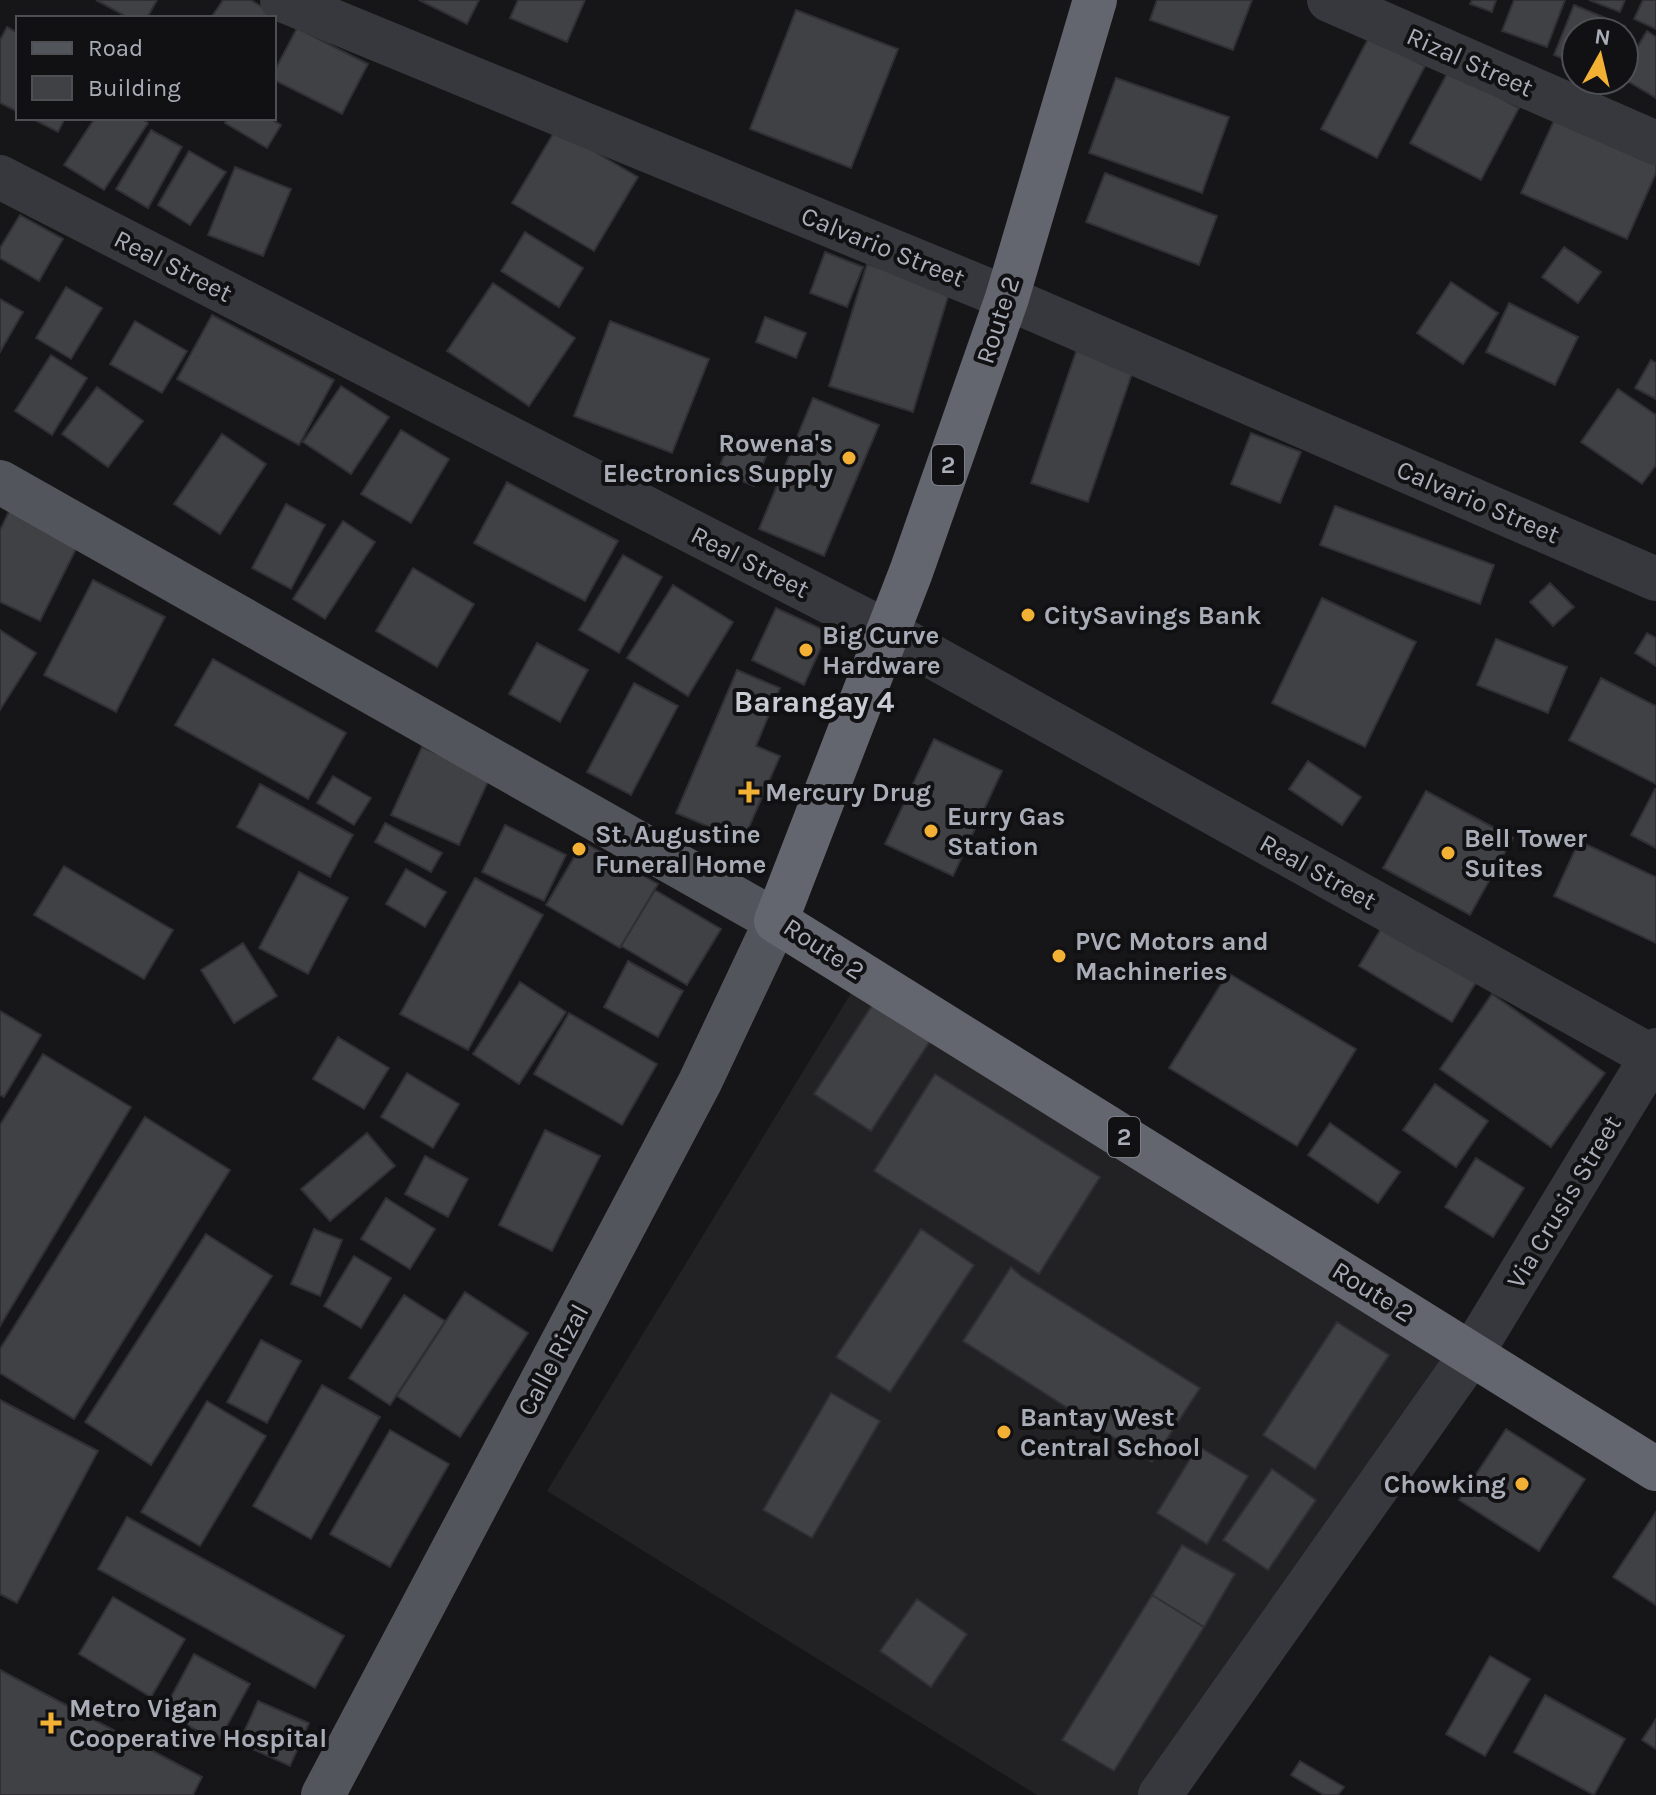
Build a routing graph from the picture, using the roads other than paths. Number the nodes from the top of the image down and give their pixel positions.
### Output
1 (282, 0) edge
2 (1095, 0) edge
3 (1329, 0) edge
4 (1656, 143) edge
5 (0, 177) edge
6 (1007, 298) junction
7 (0, 482) edge
8 (1656, 579) edge
9 (888, 632) junction
10 (776, 921) junction
11 (1655, 1055) edge
12 (1472, 1353) junction
13 (1656, 1469) edge
14 (323, 1795) edge
15 (1160, 1795) edge

1 - 6 street, Calvario Street
2 - 6 highway, Route 2 / 2
3 - 4 street, Rizal Street
5 - 9 street, Real Street
6 - 8 street, Calvario Street
6 - 9 highway, Route 2 / 2
7 - 10 main road
9 - 10 highway, Route 2 / 2
9 - 11 street, Real Street
10 - 12 highway, Route 2 / 2
10 - 14 main road, Calle Rizal
11 - 12 street, Via Crusis Street
12 - 13 highway, Route 2 / 2
12 - 15 street, Via Crusis Street

